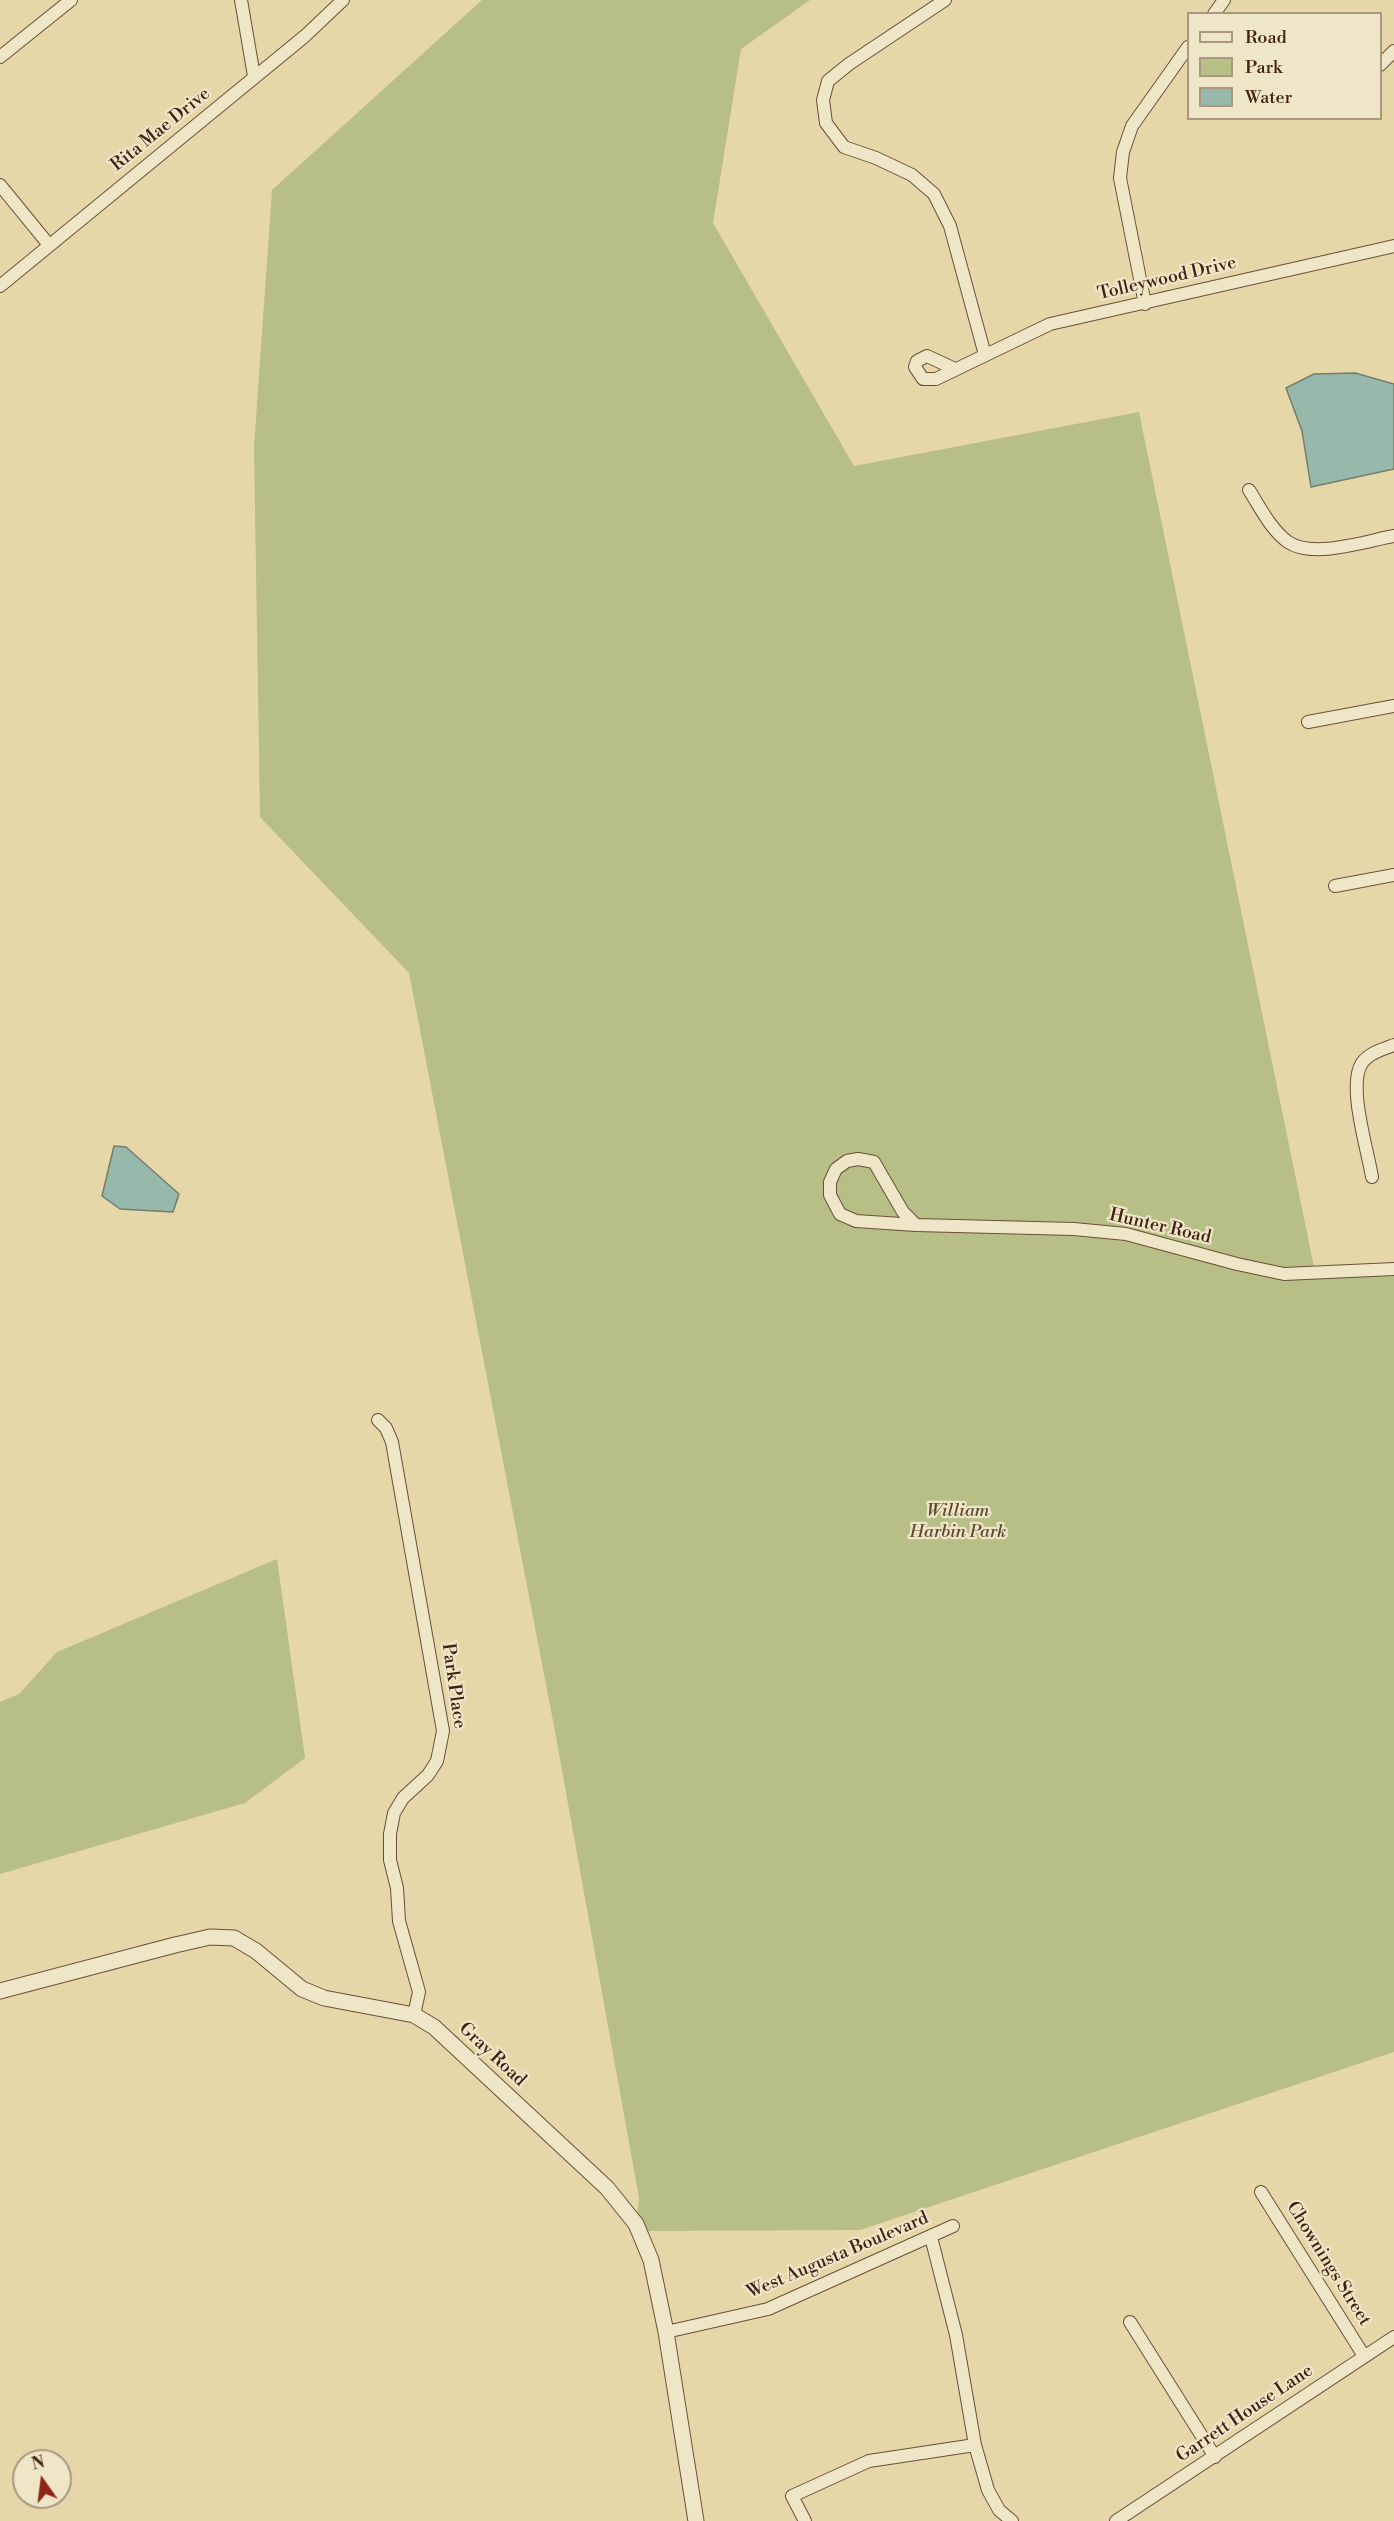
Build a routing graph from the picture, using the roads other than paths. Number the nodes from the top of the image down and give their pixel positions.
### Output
1 (71, 0) edge
2 (241, 0) edge
3 (342, 0) edge
4 (945, 0) edge
5 (1187, 48) edge
6 (1394, 51) edge
7 (0, 57) edge
8 (1382, 63) edge
9 (254, 76) junction
10 (0, 185) edge
11 (49, 244) junction
12 (1394, 246) edge
13 (0, 286) edge
14 (1145, 304) junction
15 (985, 354) junction
16 (955, 369) dead end
17 (1249, 490) dead end
18 (1394, 536) edge
19 (1394, 706) edge
20 (1308, 722) dead end
21 (1394, 875) edge
22 (1335, 886) dead end
23 (1394, 1045) edge
24 (1372, 1177) dead end
25 (916, 1225) junction
26 (1394, 1269) edge
27 (378, 1420) dead end
28 (0, 1990) edge
29 (414, 2016) junction
30 (1261, 2192) dead end
31 (952, 2226) dead end
32 (931, 2237) junction
33 (1130, 2322) dead end
34 (666, 2332) junction
35 (1394, 2337) edge
36 (1364, 2356) junction
37 (975, 2445) junction
38 (1215, 2457) junction
39 (696, 2521) edge
40 (805, 2521) edge
41 (1012, 2521) edge
42 (1116, 2521) edge

1 - 7 street
2 - 9 street
3 - 9 street, Rita Mae Drive
4 - 15 street
5 - 14 street
6 - 8 street
9 - 11 street, Rita Mae Drive
10 - 11 street
11 - 13 street, Rita Mae Drive
12 - 14 street, Tolleywood Drive
14 - 15 street, Tolleywood Drive
15 - 16 street, Tolleywood Drive
17 - 18 street
19 - 20 street
21 - 22 street
23 - 24 street
25 - 25 street, Hunter Road
25 - 26 street, Hunter Road
27 - 29 street, Park Place
28 - 29 street, Gray Road
29 - 34 street, Gray Road
30 - 36 street, Chownings Street
31 - 32 street, West Augusta Boulevard
32 - 34 street, West Augusta Boulevard
32 - 37 street
33 - 38 street
34 - 39 street, Gray Road
35 - 36 street, Garrett House Lane
36 - 38 street, Garrett House Lane
37 - 40 street
37 - 41 street
38 - 42 street, Garrett House Lane

